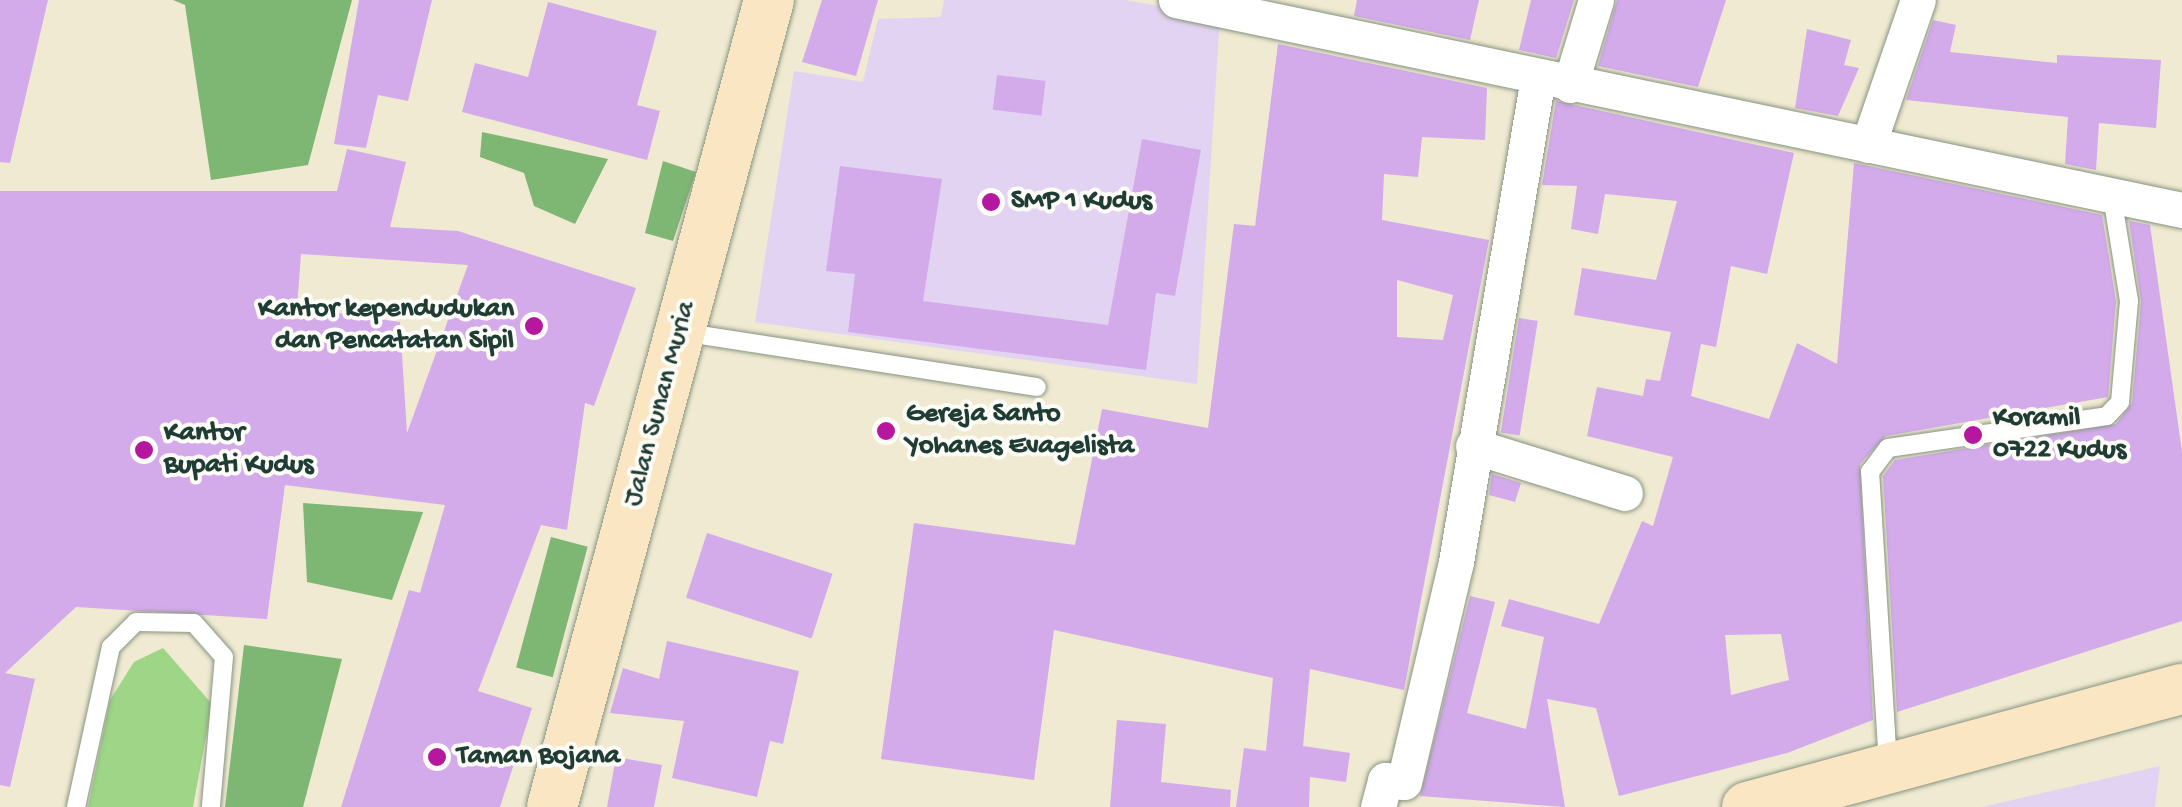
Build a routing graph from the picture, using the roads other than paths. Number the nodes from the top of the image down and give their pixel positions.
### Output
1 (769, 0) edge
2 (1176, 0) edge
3 (1596, 0) edge
4 (1918, 0) edge
5 (1247, 8) edge
6 (1554, 81) junction
7 (1868, 145) junction
8 (2112, 202) junction
9 (2182, 210) edge
10 (680, 332) junction
11 (1037, 387) dead end
12 (1473, 446) junction
13 (1625, 493) dead end
14 (2182, 689) edge
15 (1888, 770) junction
16 (76, 807) edge
17 (211, 807) edge
18 (552, 807) edge
19 (1378, 807) edge
20 (1747, 807) edge

1 - 10 main road, Jalan Sunan Muria
2 - 5 street
3 - 6 street
4 - 7 street
5 - 6 street
6 - 7 street
6 - 12 street
7 - 8 street
8 - 9 street
8 - 15 lane
10 - 11 lane
10 - 18 main road, Jalan Sunan Muria
12 - 13 street
12 - 19 street
14 - 15 main road
15 - 20 main road
16 - 17 lane

